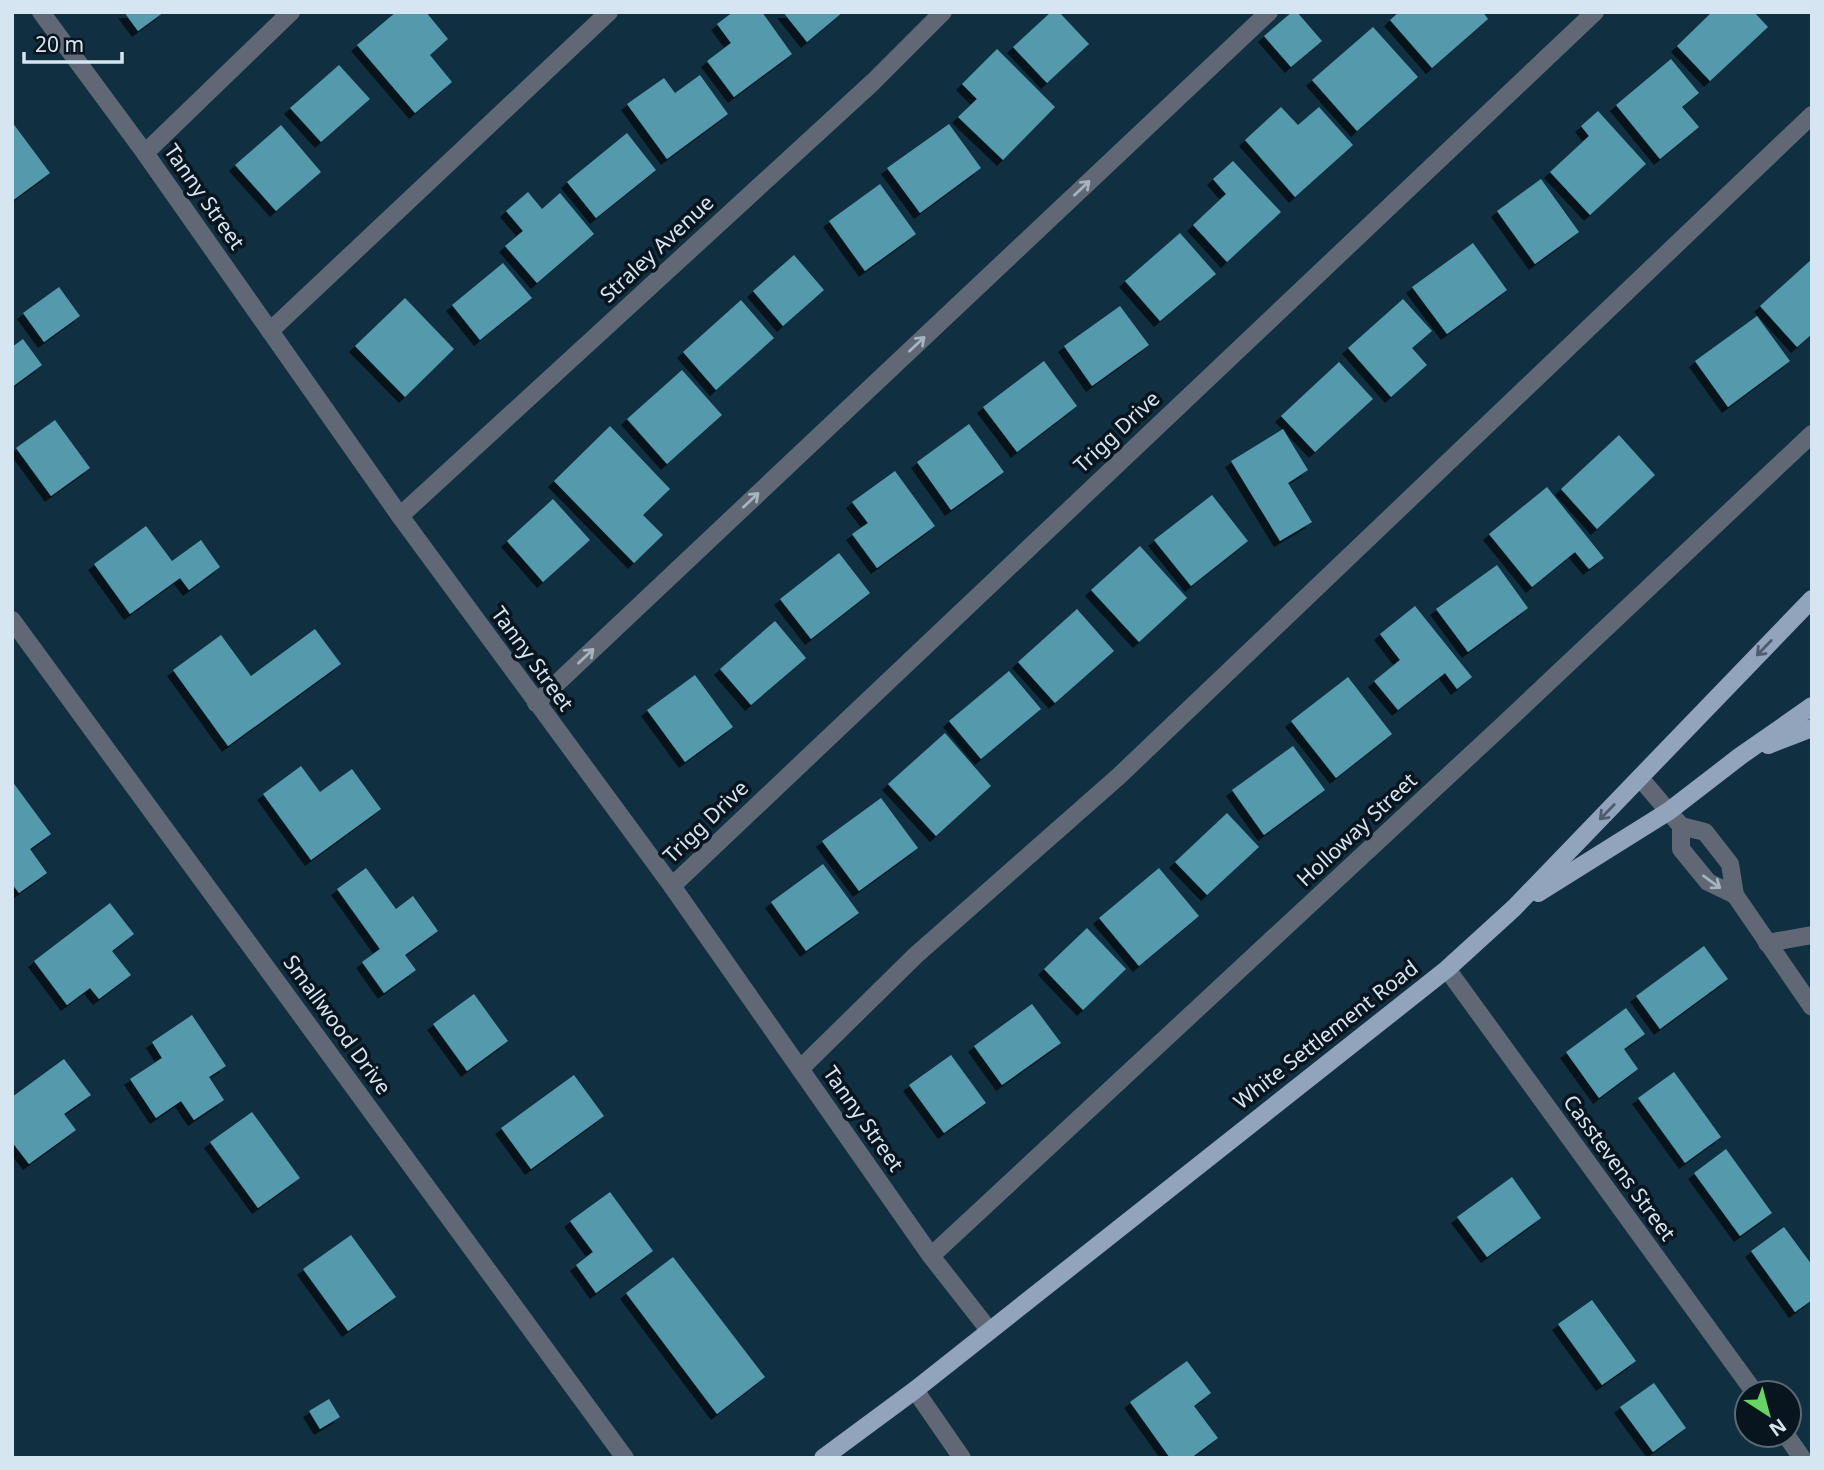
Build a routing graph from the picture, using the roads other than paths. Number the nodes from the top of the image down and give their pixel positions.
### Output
1 (41, 12) edge
2 (291, 12) edge
3 (609, 12) edge
4 (943, 12) edge
5 (1269, 12) edge
6 (1595, 12) edge
7 (1812, 115) edge
8 (145, 153) junction
9 (270, 331) junction
10 (1812, 434) edge
11 (400, 516) junction
12 (1812, 599) edge
13 (12, 620) edge
14 (536, 703) junction
15 (1812, 706) edge
16 (1812, 728) edge
17 (1739, 757) junction
18 (1640, 778) junction
19 (1669, 811) junction
20 (1681, 826) junction
21 (672, 886) junction
22 (1735, 895) junction
23 (1514, 908) junction
24 (1812, 935) edge
25 (1767, 943) junction
26 (1447, 969) junction
27 (1812, 1007) edge
28 (800, 1069) junction
29 (931, 1256) junction
30 (989, 1330) junction
31 (1745, 1379) edge
32 (915, 1390) junction
33 (625, 1458) edge
34 (823, 1458) edge
35 (962, 1458) edge

1 - 8 street, Tanny Street
2 - 8 street
3 - 9 street
4 - 11 street, Straley Avenue
14 -> 5 street
6 - 21 street, Trigg Drive
7 - 28 street
8 - 9 street, Tanny Street
9 - 11 street, Tanny Street
10 - 29 street, Holloway Street
11 - 14 street, Tanny Street
12 -> 18 main road, White Settlement Road
13 - 33 street, Smallwood Drive
14 - 21 street, Tanny Street
15 - 17 main road
16 - 17 main road
17 - 19 main road
18 - 19 street
18 -> 23 main road, White Settlement Road
19 - 20 street
19 - 23 main road
20 -> 22 street
20 - 22 street
21 - 28 street, Tanny Street
22 - 25 street
23 - 26 main road, White Settlement Road
24 - 25 street
25 - 27 street
26 - 30 main road, White Settlement Road
26 - 31 street, Casstevens Street
28 - 29 street, Tanny Street
29 - 30 street, Tanny Street
30 - 32 main road, White Settlement Road
32 - 34 main road, White Settlement Road
32 - 35 street

